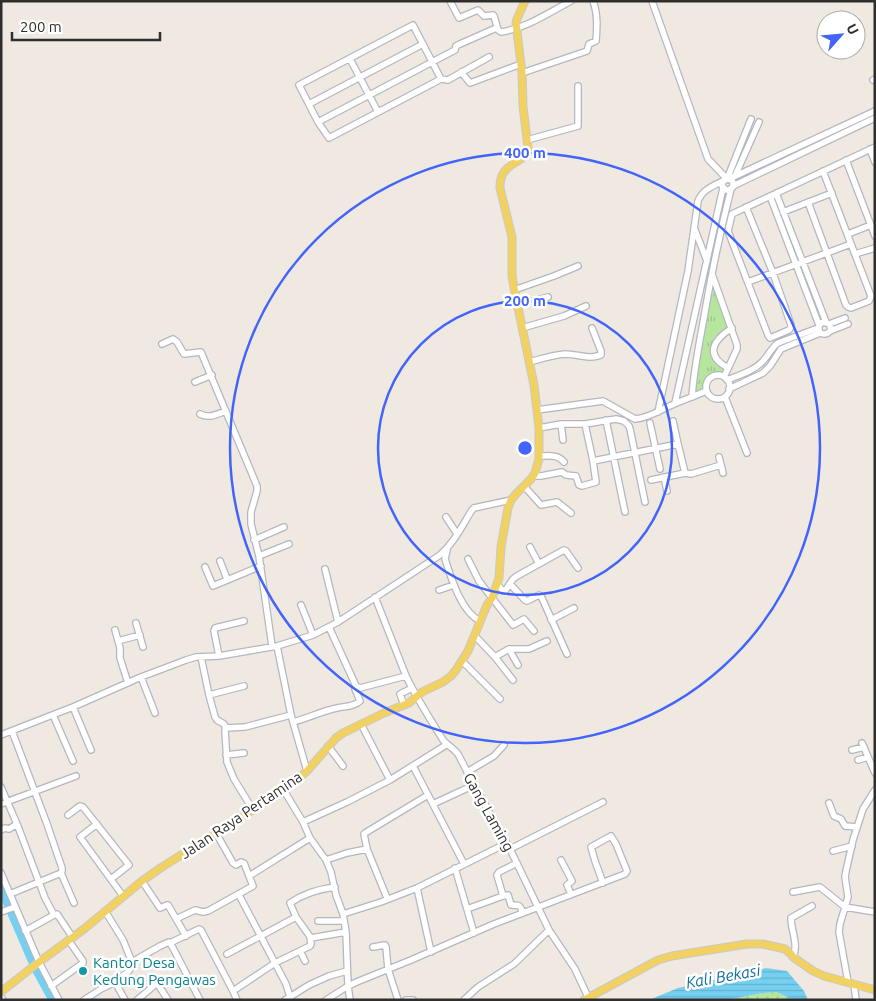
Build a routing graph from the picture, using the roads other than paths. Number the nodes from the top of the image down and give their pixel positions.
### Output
1 (450, 1) edge
2 (524, 1) edge
3 (571, 1) edge
4 (593, 1) edge
5 (652, 1) edge
6 (494, 29) dead end
7 (517, 29) junction
8 (423, 44) junction
9 (489, 57) dead end
10 (350, 59) junction
11 (432, 62) junction
12 (521, 64) junction
13 (461, 72) junction
14 (522, 73) junction
15 (360, 78) junction
16 (441, 79) junction
17 (578, 86) dead end
18 (369, 95) junction
19 (309, 104) junction
20 (875, 110) edge
21 (378, 112) junction
22 (875, 118) edge
23 (751, 119) dead end
24 (318, 122) junction
25 (759, 122) dead end
26 (527, 140) junction
27 (872, 148) edge
28 (846, 160) junction
29 (875, 162) edge
30 (741, 163) junction
31 (750, 169) junction
32 (823, 171) junction
33 (727, 180) junction
34 (732, 187) junction
35 (773, 194) junction
36 (832, 194) junction
37 (808, 202) junction
38 (746, 207) junction
39 (783, 212) junction
40 (871, 225) junction
41 (694, 227) junction
42 (848, 234) junction
43 (875, 236) edge
44 (851, 244) junction
45 (875, 248) edge
46 (827, 253) junction
47 (855, 254) junction
48 (707, 261) junction
49 (800, 263) junction
50 (578, 266) dead end
51 (712, 273) junction
52 (773, 273) junction
53 (748, 282) junction
54 (514, 290) junction
55 (548, 297) dead end
56 (518, 305) junction
57 (586, 306) dead end
58 (845, 318) dead end
59 (827, 323) junction
60 (848, 324) dead end
61 (522, 328) junction
62 (592, 328) dead end
63 (732, 328) junction
64 (819, 329) junction
65 (830, 331) junction
66 (162, 344) dead end
67 (529, 362) junction
68 (728, 368) junction
69 (683, 371) junction
70 (212, 375) junction
71 (694, 375) junction
72 (726, 379) junction
73 (195, 382) dead end
74 (730, 389) junction
75 (706, 391) junction
76 (692, 397) junction
77 (725, 397) junction
78 (675, 404) junction
79 (537, 410) junction
80 (226, 411) junction
81 (658, 412) junction
82 (200, 414) dead end
83 (606, 420) junction
84 (673, 421) dead end
85 (650, 423) dead end
86 (561, 424) junction
87 (585, 424) junction
88 (539, 428) junction
89 (563, 440) dead end
90 (678, 444) junction
91 (656, 448) junction
92 (635, 452) junction
93 (747, 453) dead end
94 (539, 456) junction
95 (613, 456) junction
96 (719, 457) dead end
97 (593, 461) junction
98 (564, 462) dead end
99 (721, 465) junction
100 (660, 468) dead end
101 (685, 473) junction
102 (723, 473) dead end
103 (533, 476) junction
104 (664, 477) junction
105 (651, 480) dead end
106 (524, 486) junction
107 (667, 491) dead end
108 (511, 500) junction
109 (645, 502) dead end
110 (625, 512) dead end
111 (571, 513) dead end
112 (446, 517) dead end
113 (284, 527) dead end
114 (457, 534) junction
115 (254, 540) junction
116 (288, 544) dead end
117 (530, 547) dead end
118 (447, 549) junction
119 (259, 556) junction
120 (468, 559) dead end
121 (220, 561) dead end
122 (538, 564) junction
123 (260, 566) junction
124 (205, 567) dead end
125 (578, 568) dead end
126 (325, 569) dead end
127 (227, 579) junction
128 (497, 584) junction
129 (510, 584) junction
130 (454, 585) junction
131 (439, 590) dead end
132 (376, 597) junction
133 (492, 598) junction
134 (301, 605) dead end
135 (574, 608) dead end
136 (552, 620) junction
137 (244, 621) dead end
138 (480, 621) junction
139 (338, 622) junction
140 (136, 623) dead end
141 (329, 627) junction
142 (115, 630) dead end
143 (534, 631) dead end
144 (313, 634) junction
145 (140, 635) junction
146 (475, 636) junction
147 (547, 641) dead end
148 (118, 642) junction
149 (274, 646) junction
150 (143, 647) dead end
151 (509, 649) junction
152 (567, 654) dead end
153 (219, 656) junction
154 (201, 657) junction
155 (495, 657) junction
156 (462, 661) junction
157 (518, 665) dead end
158 (406, 676) junction
159 (141, 677) junction
160 (513, 680) dead end
161 (128, 683) junction
162 (244, 686) dead end
163 (356, 686) junction
164 (412, 688) junction
165 (209, 695) junction
166 (417, 695) junction
167 (500, 699) dead end
168 (404, 705) junction
169 (73, 707) junction
170 (154, 713) dead end
171 (53, 715) junction
172 (291, 715) junction
173 (293, 722) junction
174 (361, 724) junction
175 (226, 728) junction
176 (12, 731) junction
177 (1, 735) edge
178 (446, 745) junction
179 (504, 745) dead end
180 (328, 746) junction
181 (91, 750) dead end
182 (852, 750) dead end
183 (244, 753) dead end
184 (226, 755) junction
185 (868, 757) junction
186 (858, 760) dead end
187 (73, 761) dead end
188 (343, 766) dead end
189 (413, 766) junction
190 (307, 771) junction
191 (467, 772) junction
192 (875, 773) edge
193 (76, 776) dead end
194 (390, 780) junction
195 (474, 786) junction
196 (1, 787) edge
197 (283, 789) junction
198 (875, 790) edge
199 (34, 792) junction
200 (428, 795) junction
201 (602, 802) dead end
202 (4, 803) edge
203 (829, 803) dead end
204 (433, 804) junction
205 (253, 810) junction
206 (68, 814) dead end
207 (303, 822) junction
208 (17, 824) junction
209 (97, 824) junction
210 (857, 827) junction
211 (1, 830) edge
212 (216, 833) junction
213 (310, 838) junction
214 (508, 846) junction
215 (852, 846) junction
216 (367, 849) junction
217 (833, 851) dead end
218 (326, 860) junction
219 (561, 860) dead end
220 (517, 863) junction
221 (464, 864) junction
222 (455, 868) junction
223 (1, 873) edge
224 (61, 873) junction
225 (249, 876) junction
226 (111, 879) junction
227 (142, 881) junction
228 (39, 882) junction
229 (603, 883) junction
230 (335, 887) junction
231 (418, 888) junction
232 (793, 892) dead end
233 (10, 894) junction
234 (571, 894) junction
235 (239, 895) junction
236 (123, 896) junction
237 (504, 896) junction
238 (387, 898) junction
239 (74, 903) dead end
240 (812, 906) dead end
241 (846, 906) junction
242 (539, 907) junction
243 (12, 908) junction
244 (467, 909) junction
245 (105, 911) junction
246 (1, 912) edge
247 (875, 912) edge
248 (343, 914) junction
249 (523, 914) junction
250 (54, 915) junction
251 (296, 917) junction
252 (176, 919) junction
253 (318, 921) dead end
254 (344, 921) junction
255 (25, 931) junction
256 (346, 932) junction
257 (474, 933) junction
258 (553, 934) junction
259 (186, 936) junction
260 (261, 936) junction
261 (310, 937) junction
262 (71, 939) junction
263 (170, 943) junction
264 (373, 947) dead end
265 (300, 951) junction
266 (431, 952) junction
267 (227, 954) dead end
268 (793, 957) junction
269 (132, 962) junction
270 (306, 962) dead end
271 (275, 963) junction
272 (36, 964) junction
273 (388, 969) junction
274 (347, 971) junction
275 (115, 982) junction
276 (851, 983) junction
277 (51, 986) junction
278 (348, 986) junction
279 (875, 990) edge
280 (233, 991) junction
281 (1, 992) edge
282 (287, 998) edge
283 (86, 999) edge
284 (586, 999) edge
285 (59, 1000) edge
286 (125, 1000) edge
287 (137, 1000) edge
288 (168, 1000) edge
289 (200, 1000) edge
290 (237, 1000) edge
291 (326, 1000) edge
292 (350, 1000) edge
293 (398, 1000) edge
294 (406, 1000) edge
295 (413, 1000) edge
296 (464, 1000) edge
297 (856, 1000) edge

1 - 7 street
2 - 7 main road
3 - 7 street
4 - 14 street
5 - 33 street
6 - 11 street
7 - 12 main road
8 - 10 street
8 - 11 street
8 - 15 street
9 - 13 street
10 - 15 street
10 - 19 street
11 - 16 street
11 - 18 street
12 - 13 street
12 - 14 main road
13 - 16 street
14 - 26 main road
15 - 18 street
15 - 19 street
16 - 21 street
17 - 26 street
18 - 21 street
18 - 24 street
19 - 24 street
20 - 31 street
21 - 24 street
22 - 34 street
23 - 33 street
25 - 30 street
26 - 54 main road, Jalan Raya Pertamina
27 - 28 street
27 - 29 street
28 - 32 street
28 - 40 street
30 - 31 street
30 - 33 street
31 - 33 street
32 - 35 street
32 - 36 street
33 - 34 street
33 - 34 street
33 - 41 street
33 - 48 street
34 - 51 street
35 - 38 street
35 - 39 street
35 - 49 street
36 - 37 street
36 - 42 street
37 - 39 street
37 - 46 street
38 - 52 street
38 - 53 street
39 - 49 street
40 - 42 street
40 - 43 street
41 - 48 street
41 - 81 street
42 - 44 street
44 - 46 street
44 - 47 street
45 - 47 street
46 - 47 street
46 - 49 street
48 - 51 street
48 - 69 street
49 - 52 street
49 - 59 street
49 - 64 street
50 - 54 street
51 - 63 street
51 - 71 street
52 - 53 street
52 - 53 street
54 - 56 main road, Jalan Raya Pertamina
55 - 56 street
56 - 61 main road, Jalan Raya Pertamina
57 - 61 street
58 - 59 street
59 - 64 street
59 - 65 street
60 - 65 street
61 - 67 main road, Jalan Raya Pertamina
62 - 67 street
63 - 68 street
63 - 68 street
64 - 65 street
64 - 72 street
64 - 74 street
66 - 70 street
67 - 79 main road, Jalan Raya Pertamina
68 - 72 street
69 - 71 street
69 - 78 street
70 - 73 street
70 - 80 street
71 - 76 street
72 - 74 street
72 - 75 street
74 - 77 street
75 - 76 street
75 - 77 street
76 - 78 street
77 - 93 street
78 - 81 street
79 - 81 street
79 - 88 main road, Jalan Raya Pertamina
80 - 82 street
80 - 115 street
83 - 87 street
83 - 92 street
83 - 95 street
84 - 90 street
85 - 91 street
86 - 87 street
86 - 88 street
86 - 89 street
87 - 97 street
88 - 94 main road, Jalan Raya Pertamina
90 - 91 street
90 - 101 street
91 - 92 street
91 - 100 street
92 - 95 street
92 - 109 street
94 - 98 street
94 - 103 main road, Jalan Raya Pertamina
95 - 97 street
95 - 110 street
96 - 99 street
97 - 103 street
99 - 101 street
99 - 102 street
101 - 104 street
103 - 106 main road, Jalan Raya Pertamina
104 - 105 street
104 - 107 street
106 - 108 main road, Jalan Raya Pertamina
106 - 111 street
108 - 114 street
108 - 128 main road, Jalan Raya Pertamina
112 - 114 street
113 - 115 street
114 - 118 street
115 - 119 street
116 - 119 street
117 - 122 street
118 - 130 street
118 - 132 street
119 - 123 street
120 - 133 street
121 - 127 street
122 - 125 street
122 - 129 street
123 - 127 street
123 - 149 street
124 - 127 street
126 - 139 street
128 - 129 street
128 - 133 main road, Jalan Raya Pertamina
129 - 136 street
130 - 131 street
130 - 138 street
132 - 139 street
132 - 158 street, Gang Laming
133 - 138 main road, Jalan Raya Pertamina
133 - 143 street
134 - 144 street
135 - 136 street
136 - 152 street
137 - 153 street
138 - 146 main road, Jalan Raya Pertamina
139 - 141 street
140 - 145 street
141 - 144 street
141 - 163 street
142 - 148 street
144 - 149 street
145 - 148 street
145 - 150 street
146 - 155 street
146 - 156 main road, Jalan Raya Pertamina
147 - 151 street
148 - 161 street
149 - 153 street
149 - 172 street
151 - 155 street
151 - 157 street
153 - 154 street
154 - 159 street
154 - 165 street
155 - 160 street
156 - 166 main road, Jalan Raya Pertamina
156 - 167 street
158 - 163 street
158 - 164 street, Gang Laming
159 - 161 street
159 - 170 street
161 - 169 street
162 - 165 street
163 - 173 street
164 - 166 street, Gang Laming
164 - 168 street
165 - 175 street
166 - 168 main road, Jalan Raya Pertamina
166 - 178 street, Gang Laming
168 - 174 main road, Jalan Raya Pertamina
169 - 171 street
169 - 181 street
171 - 176 street
171 - 187 street
172 - 173 street
172 - 175 street
173 - 190 street
174 - 180 main road, Jalan Raya Pertamina
174 - 194 street
175 - 184 street
176 - 177 street
176 - 199 street
178 - 189 street
178 - 191 street, Gang Laming
179 - 191 street
180 - 188 street
180 - 190 main road, Jalan Raya Pertamina
182 - 185 street
183 - 184 street
184 - 205 street
185 - 186 street
185 - 192 street
189 - 194 street
189 - 200 street
190 - 197 main road, Jalan Raya Pertamina
191 - 195 street, Gang Laming
193 - 199 street
194 - 207 street
195 - 204 street
195 - 214 street, Gang Laming
196 - 202 street
197 - 205 main road, Jalan Raya Pertamina
197 - 207 street
198 - 210 street
199 - 202 street
199 - 224 street
200 - 204 street
200 - 216 street
201 - 214 street
202 - 208 street
203 - 210 street
204 - 221 street
205 - 212 main road, Jalan Raya Pertamina
206 - 209 street
207 - 213 street
208 - 211 street
208 - 228 street
209 - 226 street
209 - 226 street
210 - 215 street
212 - 225 street
212 - 227 main road, Jalan Raya Pertamina
213 - 218 street
213 - 225 street
214 - 220 street, Gang Laming
214 - 221 street
215 - 217 street
215 - 241 street
216 - 218 street
216 - 238 street
218 - 230 street
219 - 234 street
220 - 237 street
220 - 242 street, Gang Laming
221 - 222 street
222 - 231 street
222 - 244 street
223 - 233 street
224 - 228 street
224 - 239 street
225 - 235 street
226 - 236 street
227 - 236 main road, Jalan Raya Pertamina
227 - 252 street
228 - 233 street
228 - 250 street
229 - 229 street
229 - 234 street
230 - 248 street
230 - 251 street
231 - 238 street
231 - 266 street
232 - 241 street
233 - 243 street
234 - 242 street
235 - 252 street
235 - 260 street
236 - 245 main road, Jalan Raya Pertamina
237 - 244 street
237 - 249 street
238 - 248 street
240 - 268 street
241 - 247 street
241 - 276 street
242 - 249 street
242 - 258 street, Gang Laming
243 - 246 street
243 - 255 street
244 - 257 street
245 - 262 main road, Jalan Raya Pertamina
245 - 269 street
248 - 254 street
249 - 257 street
250 - 255 street
250 - 262 street
251 - 260 street
251 - 261 street
252 - 259 street
253 - 254 street
254 - 256 street
255 - 272 street
256 - 261 street
256 - 274 street
257 - 266 street
258 - 284 street, Gang Laming
258 - 296 street
259 - 263 street
259 - 280 street
260 - 267 street
260 - 271 street
261 - 265 street
262 - 272 main road, Jalan Raya Pertamina
262 - 277 street
263 - 269 street
263 - 289 street
264 - 273 street
265 - 270 street
265 - 271 street
266 - 273 street
268 - 276 main road
268 - 284 main road
269 - 275 street
271 - 280 street
271 - 282 street
272 - 277 street
272 - 281 main road, Jalan Raya Pertamina
273 - 278 street
273 - 293 street
274 - 278 street
274 - 282 street
275 - 283 street
275 - 286 street
276 - 279 main road
276 - 297 street
277 - 285 street
278 - 291 street
278 - 292 street
280 - 290 street
287 - 288 street
294 - 295 street

